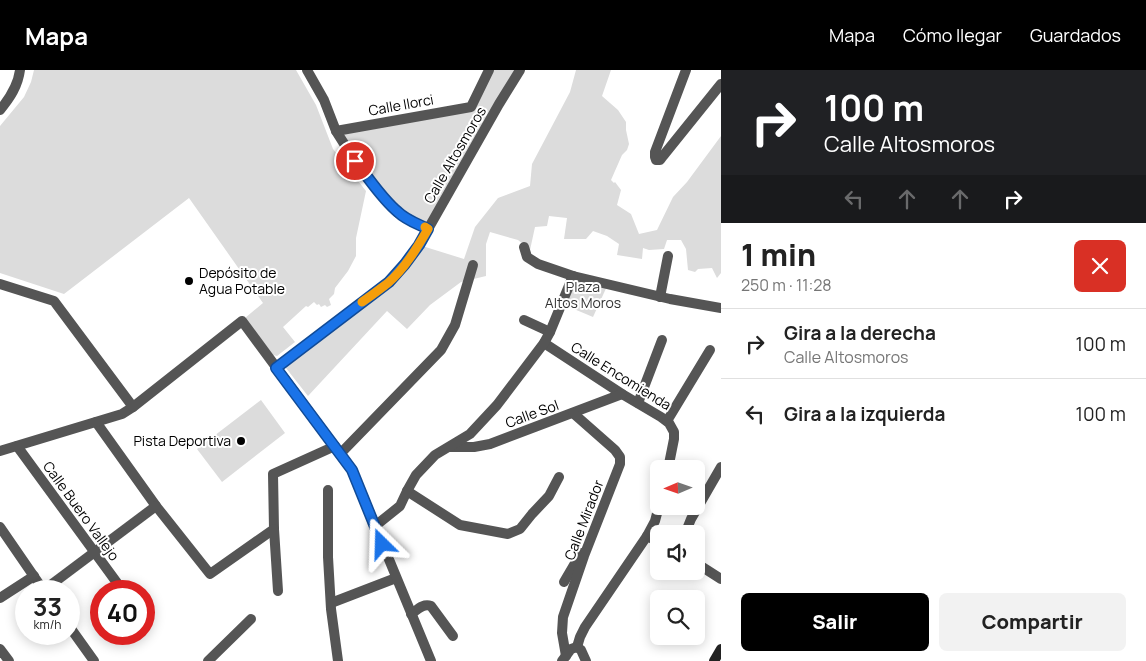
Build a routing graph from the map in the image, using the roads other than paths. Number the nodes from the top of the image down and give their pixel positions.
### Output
1 (20, 70) edge
2 (307, 70) edge
3 (489, 70) edge
4 (520, 70) edge
5 (686, 70) edge
6 (721, 84) edge
7 (0, 110) edge
8 (336, 130) junction
9 (428, 229) junction
10 (524, 247) dead end
11 (668, 256) dead end
12 (473, 265) dead end
13 (573, 276) junction
14 (0, 284) edge
15 (660, 297) junction
16 (721, 308) edge
17 (524, 320) dead end
18 (550, 332) junction
19 (662, 340) dead end
20 (544, 343) junction
21 (710, 350) dead end
22 (276, 368) junction
23 (622, 394) junction
24 (638, 403) junction
25 (133, 406) junction
26 (573, 413) junction
27 (667, 421) junction
28 (96, 422) junction
29 (17, 446) junction
30 (449, 447) junction
31 (338, 450) junction
32 (0, 452) edge
33 (670, 460) edge
34 (721, 467) edge
35 (559, 477) dead end
36 (328, 490) dead end
37 (406, 491) junction
38 (156, 506) junction
39 (657, 515) edge
40 (688, 525) edge
41 (375, 526) junction
42 (0, 527) edge
43 (274, 529) junction
44 (592, 536) junction
45 (647, 536) junction
46 (650, 538) edge
47 (94, 553) junction
48 (705, 569) edge
49 (34, 576) junction
50 (396, 578) junction
51 (37, 580) edge
52 (58, 580) edge
53 (115, 580) edge
54 (721, 580) edge
55 (564, 582) dead end
56 (278, 592) dead end
57 (0, 598) edge
58 (331, 603) junction
59 (411, 614) junction
60 (250, 619) dead end
61 (453, 636) dead end
62 (80, 641) edge
63 (577, 646) junction
64 (0, 648) edge
65 (721, 649) edge
66 (564, 658) edge
67 (9, 661) edge
68 (94, 661) edge
69 (208, 661) edge
70 (338, 661) edge
71 (431, 661) edge
72 (586, 661) edge
73 (714, 661) edge

1 - 7 street
2 - 8 street
3 - 8 street, Calle Ilorci
4 - 9 street, Calle Altosmoros
5 - 6 street
8 - 9 street
9 - 22 street, Calle Altosmoros
10 - 13 street
11 - 15 street
12 - 31 street
13 - 15 street
13 - 18 street
14 - 25 street
15 - 16 street
17 - 18 street
18 - 20 street
19 - 24 street
20 - 23 street, Calle Encomienda
20 - 30 street
21 - 27 street
22 - 25 street
22 - 31 street
23 - 24 street, Calle Encomienda
23 - 26 street, Calle Sol
24 - 27 street, Calle Encomienda
25 - 28 street
26 - 30 street, Calle Sol
26 - 44 street, Calle Mirador
27 - 33 street, Calle Encomienda
28 - 29 street
28 - 38 street
29 - 32 street
29 - 47 street, Calle Buero Vallejo
30 - 37 street
31 - 41 street
31 - 43 street
34 - 40 street
35 - 37 street
36 - 58 street
37 - 41 street
38 - 43 street
38 - 47 street
39 - 45 street
41 - 50 street
42 - 49 street
43 - 56 street
44 - 55 street
44 - 66 street, Calle Mirador
45 - 46 street
45 - 63 street
47 - 52 street
47 - 53 street, Calle Buero Vallejo
48 - 54 street
49 - 51 street
49 - 57 street
50 - 58 street
50 - 59 street
58 - 70 street
59 - 61 street
59 - 71 street
60 - 69 street
62 - 68 street
63 - 66 street
63 - 72 street
64 - 67 street
65 - 73 main road

